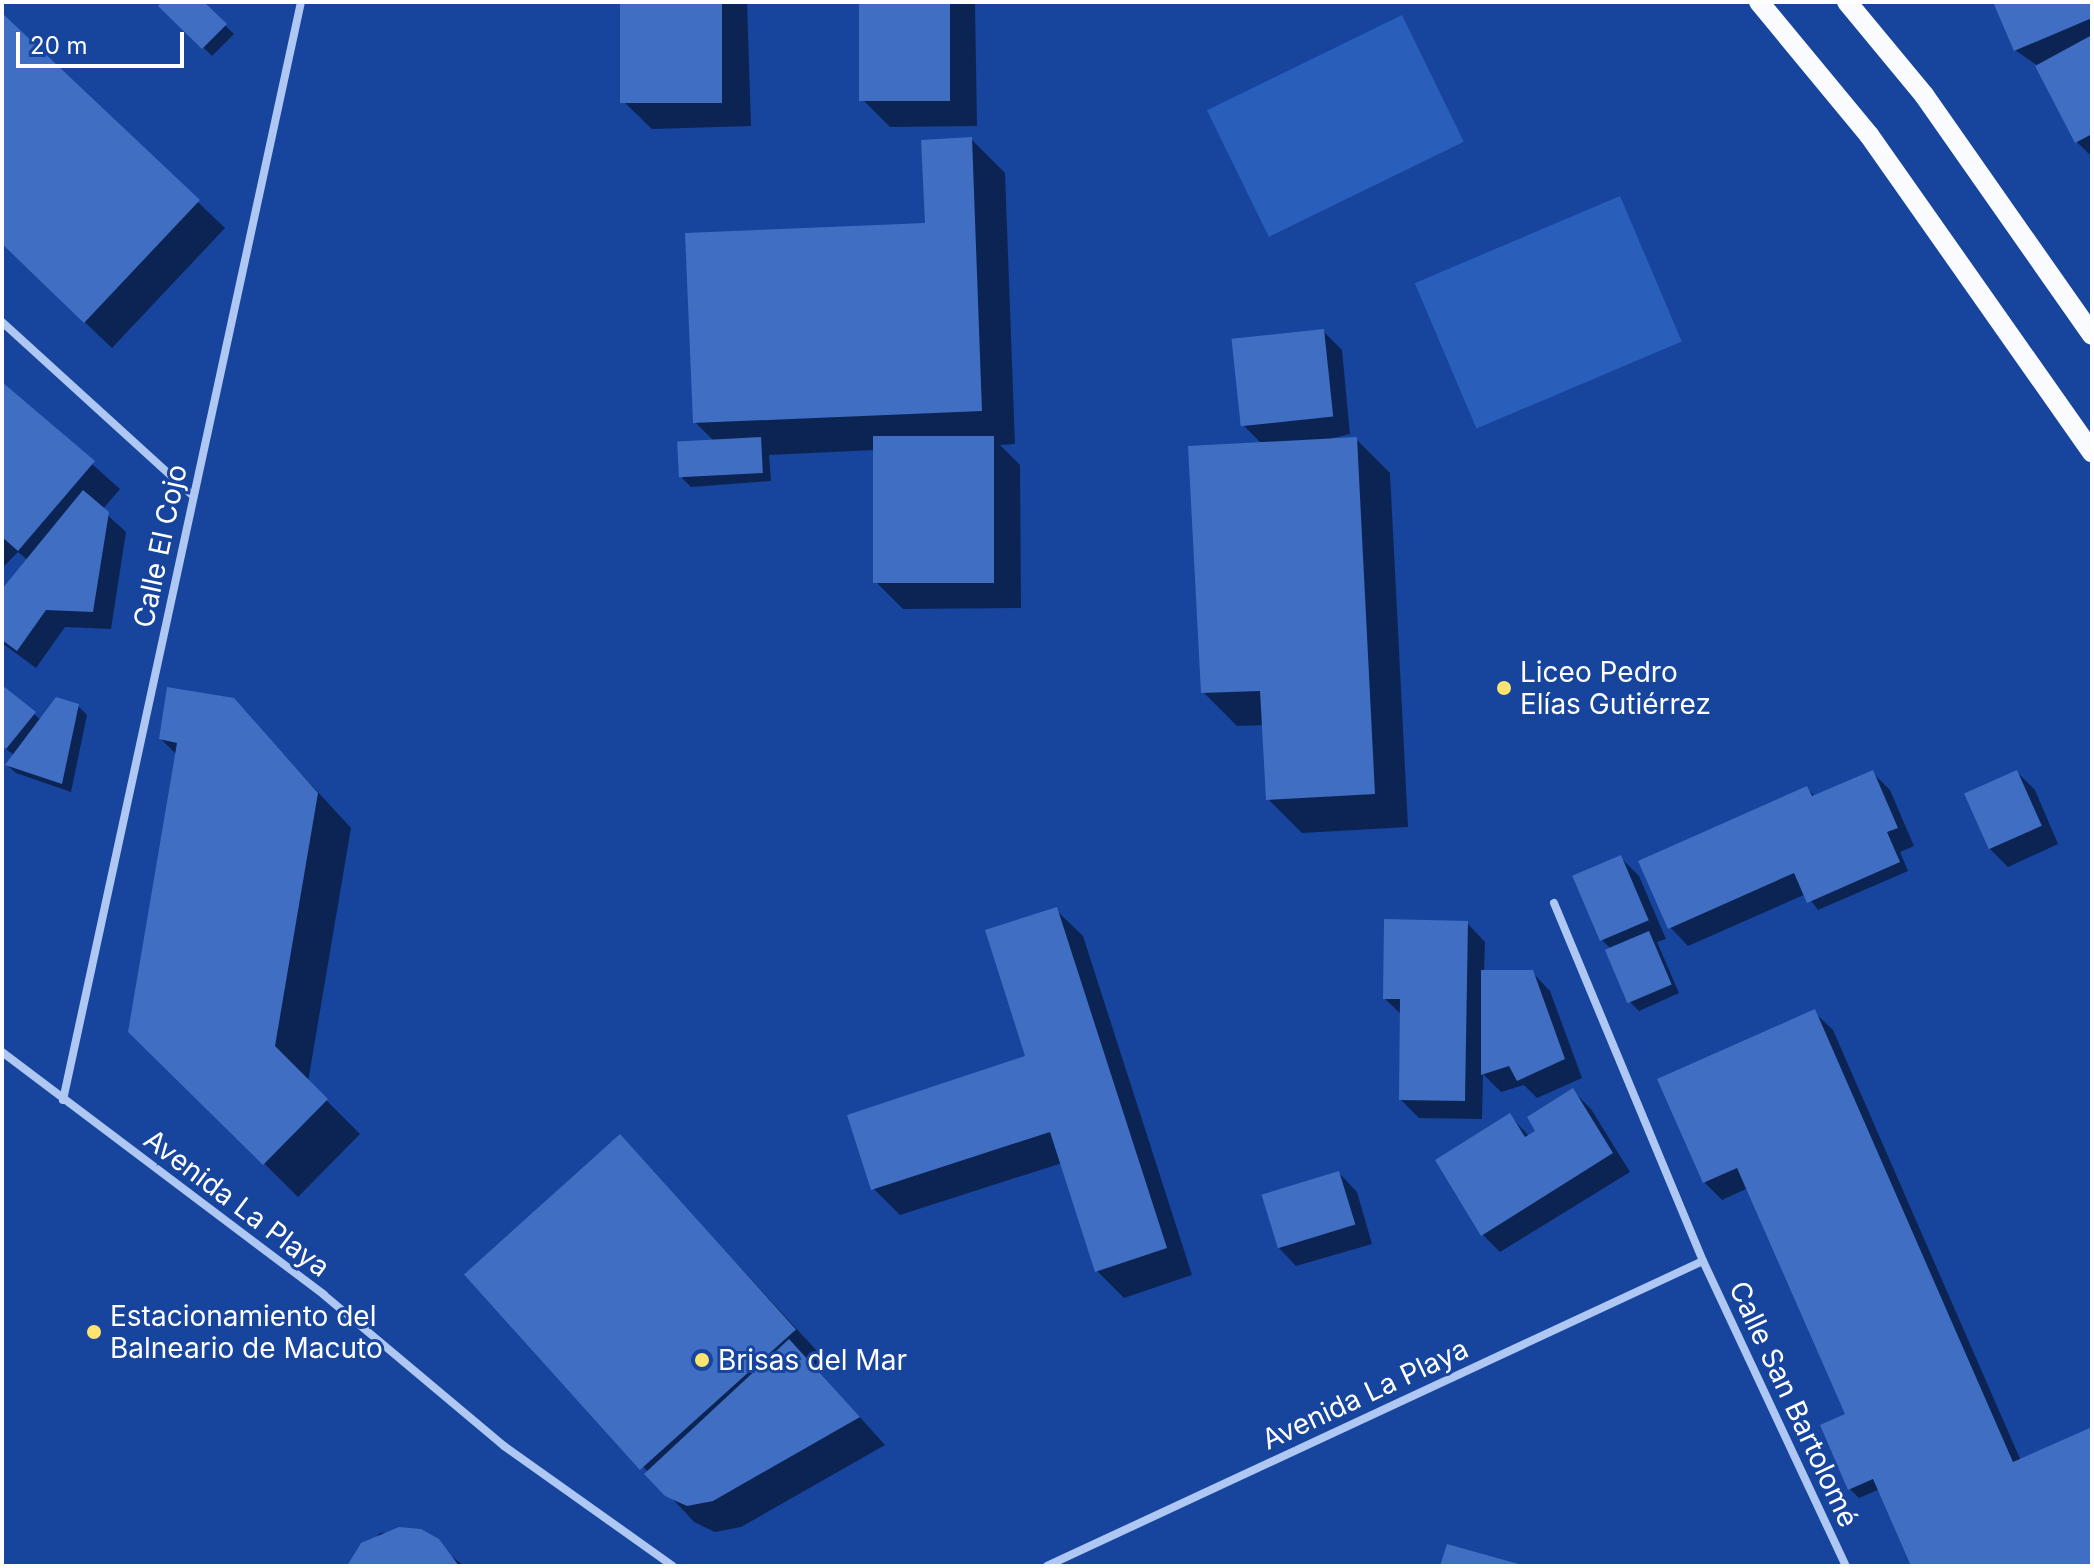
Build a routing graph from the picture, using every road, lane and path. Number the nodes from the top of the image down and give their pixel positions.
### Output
1 (301, 2) edge
2 (1759, 2) edge
3 (1847, 2) edge
4 (2, 322) edge
5 (2092, 335) edge
6 (2092, 452) edge
7 (193, 496) junction
8 (1554, 903) dead end
9 (2, 1052) edge
10 (63, 1100) junction
11 (1703, 1261) junction
12 (673, 1566) edge
13 (1047, 1566) edge
14 (1846, 1566) edge

1 - 7 street, Calle El Cojo
2 - 6 main road
3 - 5 main road
4 - 7 street
7 - 10 street, Calle El Cojo
8 - 11 street, Calle San Bartolomé
9 - 10 street, Avenida La Playa
10 - 12 street, Avenida La Playa
11 - 13 street, Avenida La Playa
11 - 14 street, Calle San Bartolomé

